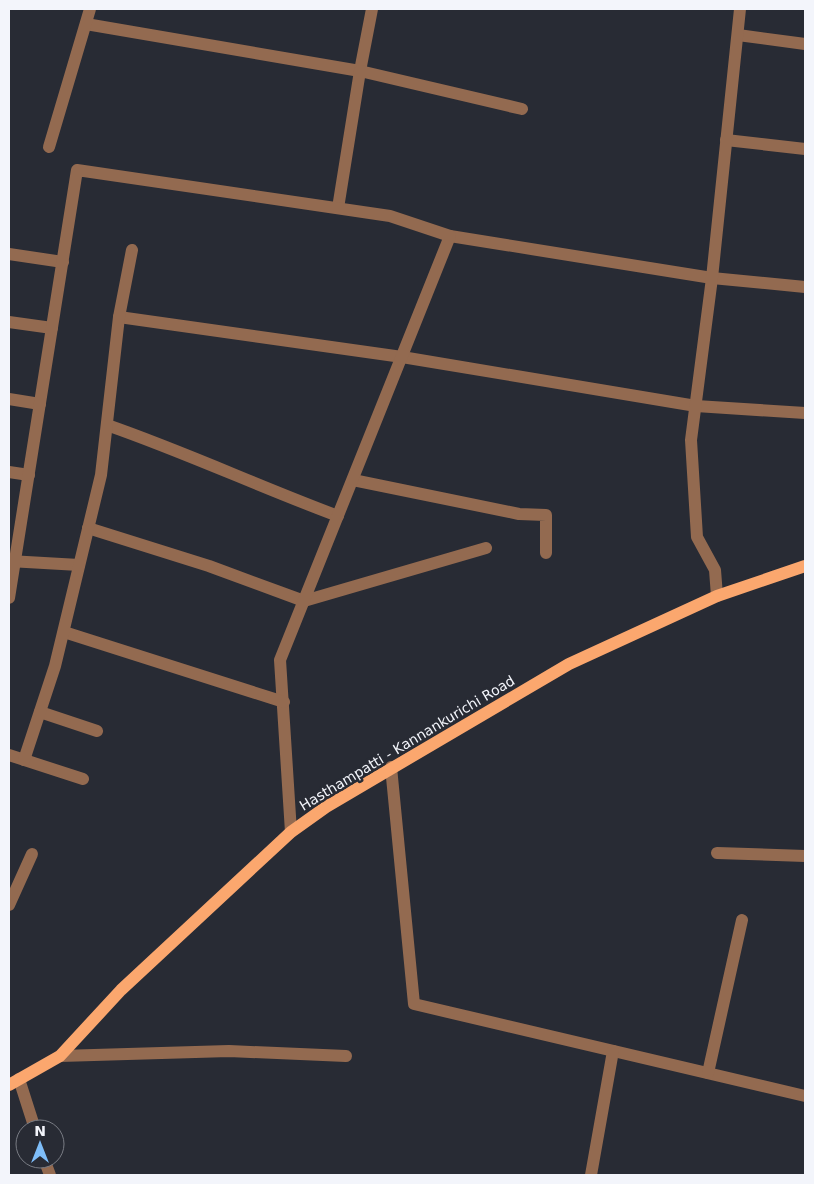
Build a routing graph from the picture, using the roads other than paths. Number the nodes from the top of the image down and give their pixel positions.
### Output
1 (90, 9) edge
2 (372, 9) edge
3 (740, 9) edge
4 (86, 24) junction
5 (738, 35) junction
6 (805, 44) edge
7 (360, 71) junction
8 (522, 108) dead end
9 (726, 140) junction
10 (49, 147) dead end
11 (805, 149) edge
12 (338, 208) junction
13 (450, 236) junction
14 (132, 250) dead end
15 (9, 254) edge
16 (63, 262) junction
17 (712, 278) junction
18 (805, 288) edge
19 (119, 318) junction
20 (9, 322) edge
21 (52, 328) junction
22 (402, 357) junction
23 (9, 399) edge
24 (40, 404) junction
25 (696, 406) junction
26 (805, 413) edge
27 (107, 425) junction
28 (9, 472) edge
29 (29, 475) junction
30 (352, 480) junction
31 (338, 516) junction
32 (88, 528) junction
33 (486, 548) dead end
34 (546, 553) dead end
35 (12, 562) edge
36 (79, 565) junction
37 (805, 566) edge
38 (717, 596) junction
39 (9, 598) edge
40 (304, 601) junction
41 (64, 632) junction
42 (284, 702) junction
43 (40, 712) junction
44 (97, 731) dead end
45 (9, 755) edge
46 (24, 760) junction
47 (391, 767) junction
48 (83, 779) dead end
49 (291, 832) junction
50 (717, 853) dead end
51 (32, 854) dead end
52 (805, 856) edge
53 (9, 906) edge
54 (742, 920) dead end
55 (613, 1051) junction
56 (60, 1056) junction
57 (346, 1056) dead end
58 (708, 1073) junction
59 (14, 1082) edge
60 (805, 1096) edge
61 (31, 1119) edge
62 (591, 1175) edge

1 - 4 street
2 - 7 street
3 - 5 street
4 - 7 street
4 - 10 street
5 - 6 street
5 - 9 street
7 - 8 street
7 - 12 street
9 - 11 street
9 - 17 street
12 - 13 street
12 - 16 street
13 - 17 street
13 - 22 street
14 - 19 street
15 - 16 street
16 - 21 street
17 - 18 street
17 - 25 street
19 - 22 street
19 - 27 street
20 - 21 street
21 - 24 street
22 - 25 street
22 - 30 street
23 - 24 street
24 - 29 street
25 - 26 street
25 - 38 street
27 - 31 street
27 - 32 street
28 - 29 street
29 - 35 street
30 - 31 street
30 - 34 street
31 - 40 street
32 - 36 street
32 - 40 street
33 - 40 street
35 - 36 street
35 - 39 street
36 - 41 street
37 - 38 main road, Hasthampatti - Kannankurichi Road
38 - 47 main road, Hasthampatti - Kannankurichi Road
40 - 42 street
41 - 42 street
41 - 43 street
42 - 49 street
43 - 44 street
43 - 46 street
45 - 46 street
46 - 48 street
47 - 49 main road, Hasthampatti - Kannankurichi Road
47 - 55 street
49 - 56 main road, Hasthampatti - Kannankurichi Road
50 - 52 street
51 - 53 street
54 - 58 street
55 - 58 street
55 - 62 street
56 - 57 street
56 - 59 main road, Hasthampatti - Kannankurichi Road
58 - 60 street
59 - 61 street

